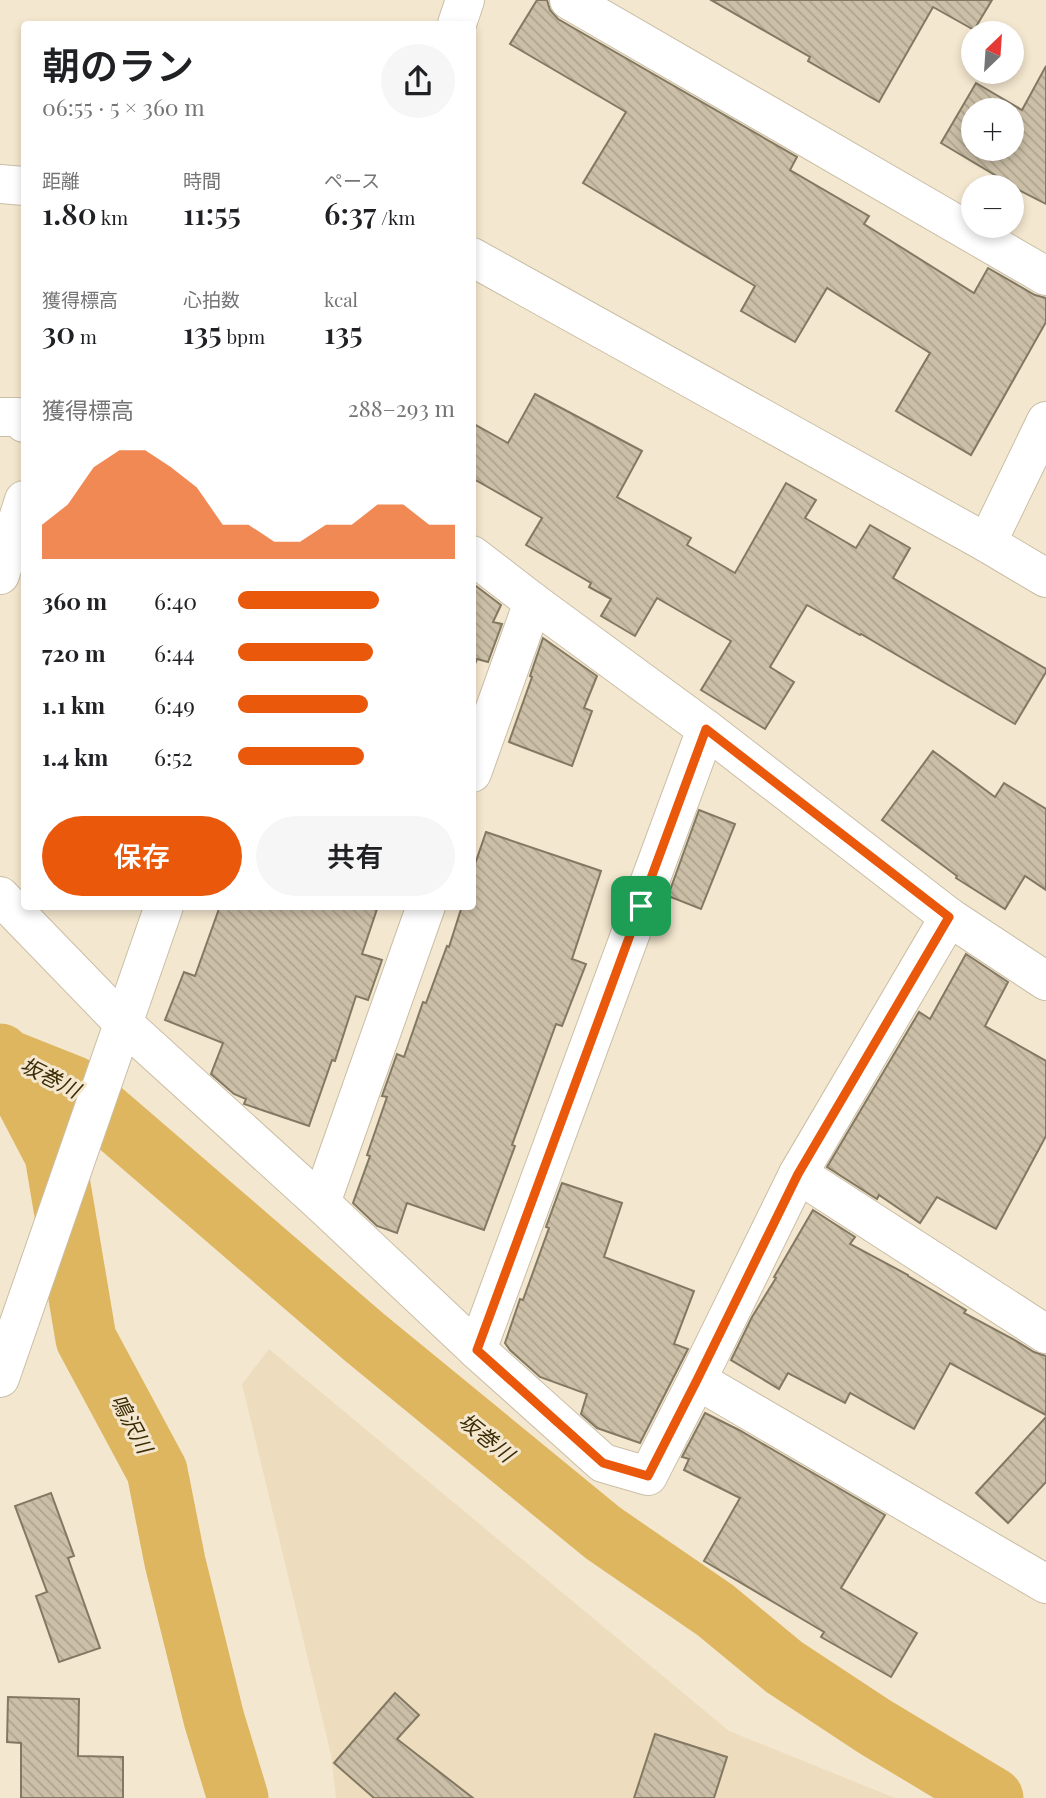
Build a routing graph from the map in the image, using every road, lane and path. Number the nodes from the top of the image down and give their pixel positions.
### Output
1 (465, 0) edge
2 (569, 0) edge
3 (458, 21) edge
4 (0, 184) edge
5 (21, 186) edge
6 (476, 259) edge
7 (1046, 276) edge
8 (0, 417) edge
9 (21, 420) edge
10 (1046, 421) edge
11 (21, 509) edge
12 (987, 543) junction
13 (476, 558) edge
14 (0, 575) edge
15 (1046, 578) edge
16 (533, 602) junction
17 (706, 729) junction
18 (476, 763) edge
19 (0, 896) edge
20 (163, 910) edge
21 (425, 910) edge
22 (949, 917) junction
23 (1046, 981) edge
24 (123, 1023) junction
25 (798, 1174) junction
26 (321, 1203) junction
27 (1046, 1334) edge
28 (477, 1350) junction
29 (1, 1376) edge
30 (697, 1380) junction
31 (1042, 1572) edge

1 - 3 street
2 - 7 street
4 - 5 street
6 - 12 street
8 - 9 street
10 - 12 street
11 - 14 street
12 - 15 street
13 - 16 street
16 - 17 street
16 - 18 street
17 - 22 street
17 - 28 street
19 - 24 street
20 - 24 street
21 - 26 street
22 - 23 street
22 - 25 street
24 - 26 street
24 - 29 street
25 - 27 street
25 - 30 street
26 - 28 street
28 - 30 street
30 - 31 street

